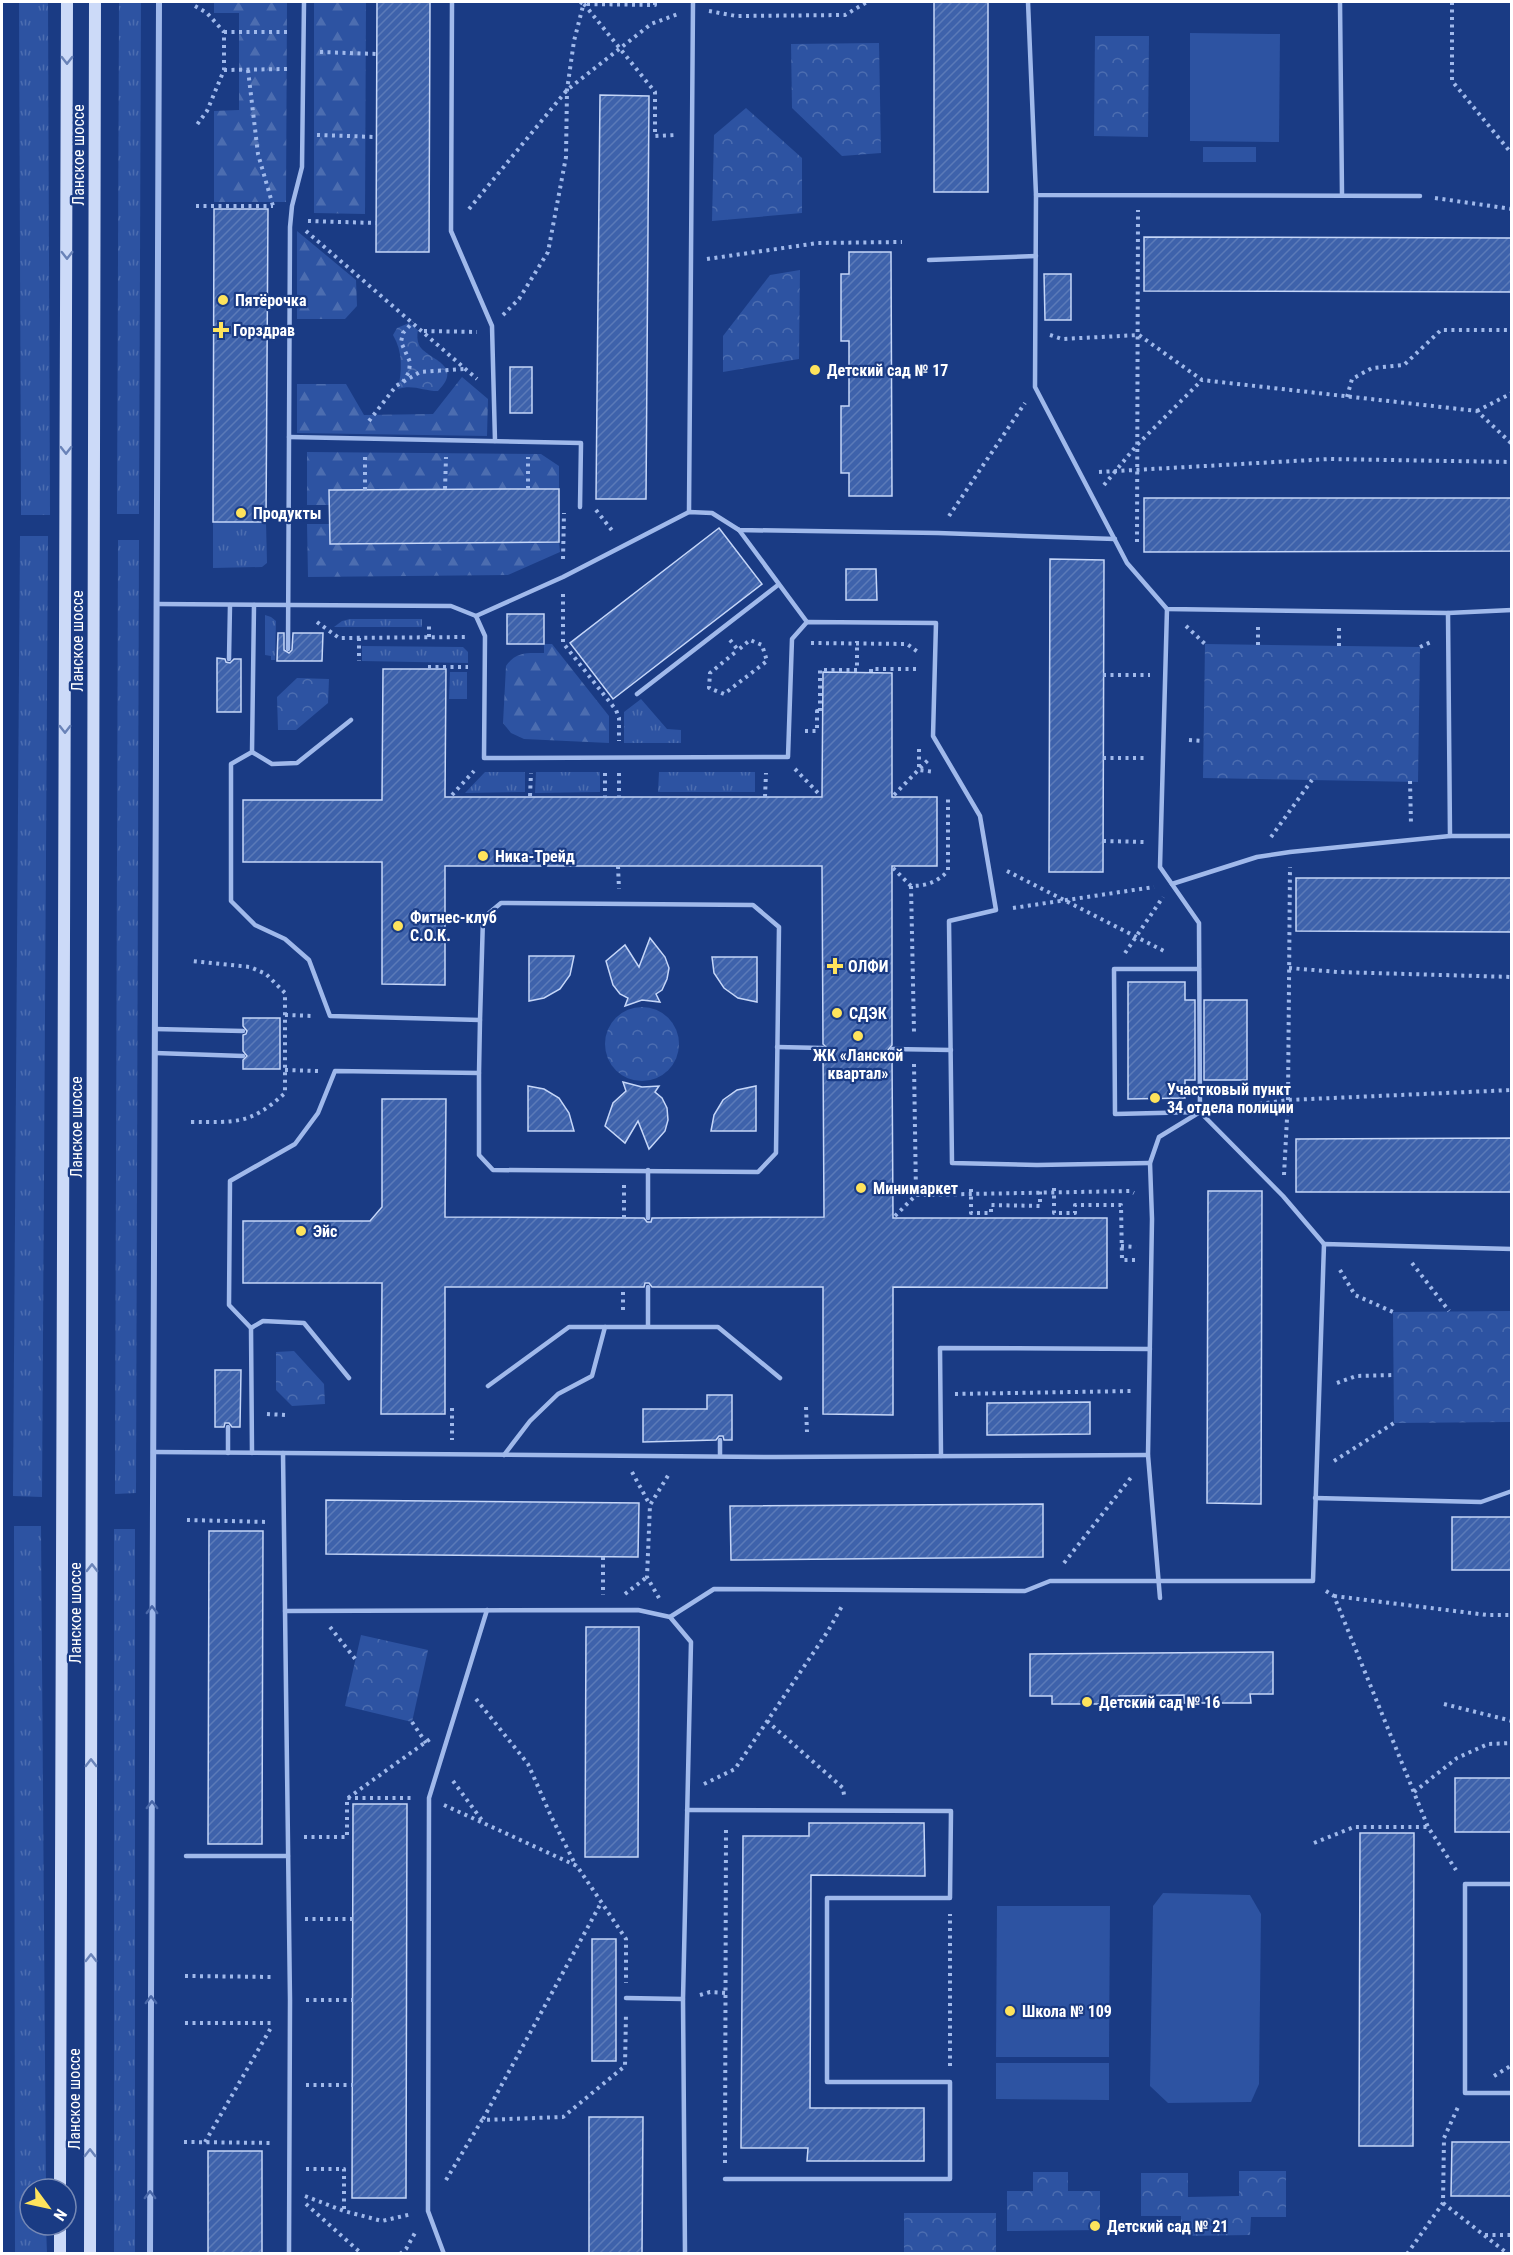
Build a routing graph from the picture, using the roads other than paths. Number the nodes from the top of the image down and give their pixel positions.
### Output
1 (67, 2) edge
2 (94, 2) edge
3 (159, 2) edge
4 (304, 2) edge
5 (452, 2) edge
6 (693, 2) edge
7 (1028, 2) edge
8 (1340, 2) edge
9 (1036, 195) junction
10 (1342, 195) junction
11 (1420, 196) road end
12 (1036, 256) junction
13 (929, 260) dead end
14 (289, 437) junction
15 (495, 441) junction
16 (580, 507) road end
17 (689, 512) junction
18 (739, 530) junction
19 (1115, 539) junction
20 (778, 585) junction
21 (157, 604) junction
22 (230, 604) junction
23 (254, 605) junction
24 (288, 605) junction
25 (1167, 609) junction
26 (1512, 610) edge
27 (1448, 613) junction
28 (476, 616) junction
29 (807, 622) junction
30 (288, 649) dead end
31 (229, 659) dead end
32 (637, 694) dead end
33 (351, 720) dead end
34 (252, 752) junction
35 (1450, 836) junction
36 (1512, 836) edge
37 (1172, 884) junction
38 (1199, 969) junction
39 (480, 1020) junction
40 (155, 1029) junction
41 (243, 1031) dead end
42 (777, 1047) junction
43 (823, 1048) dead end
44 (892, 1049) dead end
45 (951, 1050) junction
46 (155, 1053) junction
47 (243, 1056) dead end
48 (479, 1073) junction
49 (1200, 1112) junction
50 (1150, 1163) junction
51 (648, 1170) junction
52 (648, 1218) dead end
53 (1324, 1244) junction
54 (1512, 1249) edge
55 (648, 1287) dead end
56 (648, 1326) junction
57 (605, 1327) junction
58 (251, 1328) junction
59 (1150, 1348) junction
60 (349, 1378) dead end
61 (780, 1378) dead end
62 (488, 1386) dead end
63 (228, 1427) dead end
64 (720, 1440) dead end
65 (153, 1452) junction
66 (228, 1453) junction
67 (252, 1453) junction
68 (283, 1453) junction
69 (504, 1455) junction
70 (1148, 1455) junction
71 (720, 1456) junction
72 (941, 1456) junction
73 (1512, 1491) edge
74 (1315, 1498) junction
75 (1159, 1581) junction
76 (1160, 1598) dead end
77 (487, 1610) junction
78 (285, 1611) junction
79 (670, 1617) junction
80 (687, 1810) junction
81 (186, 1856) dead end
82 (288, 1856) junction
83 (1512, 1884) edge
84 (626, 1998) road end
85 (684, 1999) junction
86 (1512, 2093) edge
87 (60, 2177) edge
88 (725, 2179) road end
89 (60, 2237) edge
90 (60, 2253) edge
91 (90, 2253) edge
92 (150, 2253) edge
93 (289, 2253) edge
94 (444, 2253) edge
95 (685, 2253) edge

1 -> 87 main road, Ланское шоссе
91 -> 2 main road, Ланское шоссе
3 - 21 street
4 - 14 lane
5 - 15 lane
6 - 17 lane
7 - 9 lane
8 - 10 lane
9 - 10 lane
9 - 12 lane
10 - 11 lane
12 - 13 lane
12 - 19 lane
14 - 15 lane
14 - 24 lane
15 - 16 lane
17 - 18 lane
17 - 28 lane
18 - 19 lane
18 - 20 lane
19 - 25 lane
20 - 29 lane
20 - 32 lane
21 - 22 lane
21 - 40 street
22 - 23 lane
22 - 31 lane
23 - 24 lane
23 - 34 lane
24 - 28 lane
24 - 30 lane
25 - 27 lane
25 - 37 lane
26 - 27 lane
27 - 35 lane
28 - 29 lane
29 - 45 lane
33 - 34 lane
34 - 39 lane
35 - 36 lane
35 - 37 lane
37 - 38 lane
38 - 49 lane
38 - 49 lane
39 - 42 lane
39 - 48 lane
40 - 41 lane
40 - 46 street
42 - 43 lane
42 - 51 lane
44 - 45 lane
45 - 50 lane
46 - 47 lane
46 - 65 street
48 - 51 lane
48 - 58 lane
49 - 50 lane
49 - 53 lane
50 - 59 lane
51 - 52 lane
53 - 54 lane
53 - 74 lane
55 - 56 lane
56 - 57 lane
56 - 61 lane
57 - 62 lane
57 - 69 lane
58 - 60 lane
58 - 67 lane
59 - 70 lane
59 - 72 lane
63 - 66 lane
64 - 71 lane
65 - 66 lane
92 -> 65 street
66 - 67 lane
67 - 68 lane
68 - 69 lane
68 - 78 lane
69 - 71 lane
70 - 72 lane
70 - 75 lane
71 - 72 lane
73 - 74 lane
74 - 75 lane
75 - 76 lane
75 - 79 lane
77 - 78 lane
77 - 79 lane
77 - 94 lane
78 - 82 lane
79 - 80 lane
80 - 85 lane
80 - 88 lane
81 - 82 lane
82 - 93 lane
83 - 86 lane
84 - 85 lane
85 - 95 lane
89 - 90 main road

